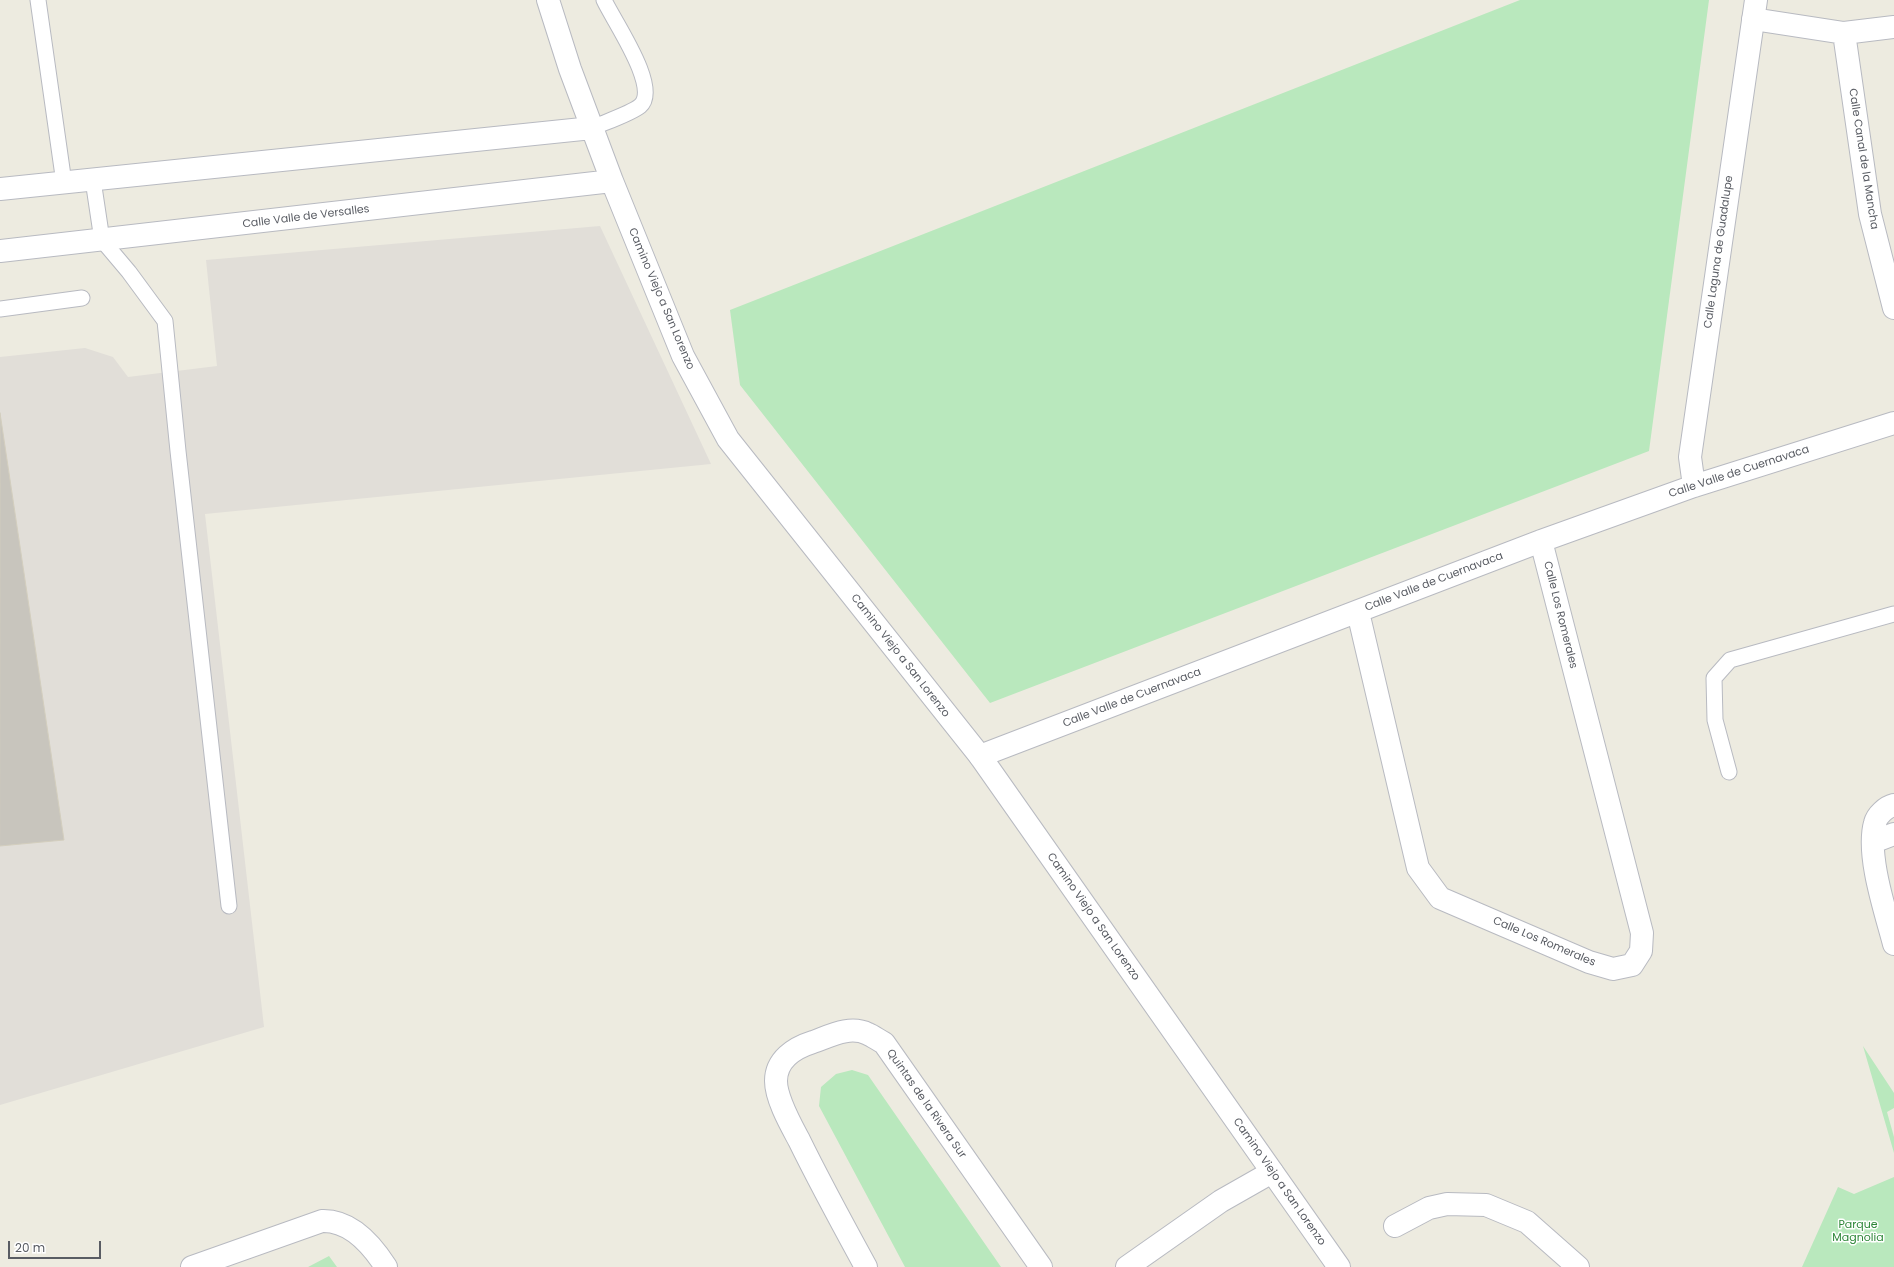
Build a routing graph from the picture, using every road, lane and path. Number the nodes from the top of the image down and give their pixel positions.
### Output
1 (38, 0) edge
2 (548, 0) edge
3 (604, 0) edge
4 (1754, 9) edge
5 (1894, 27) edge
6 (1844, 33) junction
7 (592, 128) junction
8 (93, 180) junction
9 (612, 181) junction
10 (64, 183) junction
11 (0, 189) edge
12 (102, 240) junction
13 (0, 251) edge
14 (82, 298) dead end
15 (1894, 308) edge
16 (0, 309) edge
17 (1894, 423) edge
18 (1694, 486) junction
19 (1541, 541) junction
20 (1358, 612) junction
21 (1894, 614) edge
22 (980, 756) junction
23 (1729, 772) dead end
24 (1894, 805) edge
25 (1894, 834) edge
26 (1873, 842) junction
27 (229, 906) dead end
28 (1894, 944) edge
29 (1272, 1172) junction
30 (1396, 1226) dead end
31 (192, 1267) edge
32 (386, 1267) edge
33 (866, 1267) edge
34 (1041, 1267) edge
35 (1127, 1267) edge
36 (1339, 1267) edge
37 (1578, 1267) edge

1 - 10 lane
2 - 7 street, Camino Viejo a San Lorenzo
3 - 7 lane
4 - 6 street, Calle Laguna de Guadalupe
4 - 18 street, Calle Laguna de Guadalupe
5 - 6 street
6 - 15 street, Calle Canal de la Mancha
7 - 8 street
7 - 9 street, Camino Viejo a San Lorenzo
8 - 10 street
8 - 12 lane
9 - 12 street, Calle Valle de Versalles
9 - 22 street, Camino Viejo a San Lorenzo
10 - 11 street
12 - 13 street, Calle Valle de Versalles
12 - 27 lane
14 - 16 lane
17 - 18 street, Calle Valle de Cuernavaca
18 - 19 street, Calle Valle de Cuernavaca
19 - 20 street, Calle Valle de Cuernavaca
19 - 20 street, Calle Los Romerales
20 - 22 street, Calle Valle de Cuernavaca
21 - 23 lane
22 - 29 street, Camino Viejo a San Lorenzo
24 - 26 street
25 - 26 street
26 - 28 street
29 - 35 street
29 - 36 street, Camino Viejo a San Lorenzo
30 - 37 street
31 - 32 street
33 - 34 street, Quintas de la Rivera Sur

